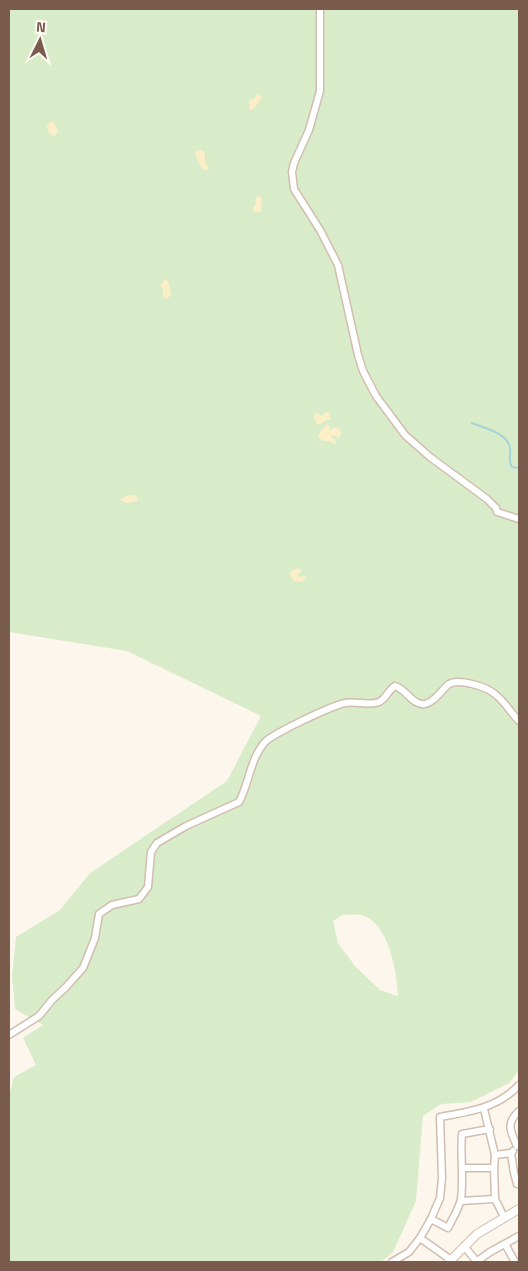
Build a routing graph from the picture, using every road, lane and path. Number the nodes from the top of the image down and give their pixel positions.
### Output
1 (320, 9) edge
2 (519, 520) edge
3 (519, 721) edge
4 (9, 1035) edge
5 (519, 1085) edge
6 (484, 1109) junction
7 (519, 1111) edge
8 (490, 1129) junction
9 (518, 1146) edge
10 (511, 1153) junction
11 (496, 1155) junction
12 (463, 1168) junction
13 (494, 1168) junction
14 (519, 1184) edge
15 (495, 1199) junction
16 (461, 1201) junction
17 (519, 1209) edge
18 (504, 1217) junction
19 (431, 1219) junction
20 (519, 1236) edge
21 (420, 1238) junction
22 (505, 1244) junction
23 (464, 1246) junction
24 (450, 1261) edge
25 (392, 1262) edge
26 (477, 1262) edge
27 (515, 1262) edge

1 - 2 street
3 - 4 street
5 - 6 street
6 - 8 street
6 - 19 street
7 - 9 street
8 - 11 street
8 - 12 street
9 - 10 street
10 - 11 street
10 - 14 street
11 - 13 street
12 - 13 street
12 - 16 street
13 - 15 street
15 - 16 street
15 - 18 street
16 - 19 street
17 - 18 street
18 - 23 street
19 - 21 street
20 - 22 street
21 - 24 street
21 - 25 street
22 - 26 street
22 - 27 street
23 - 24 street
23 - 26 street

